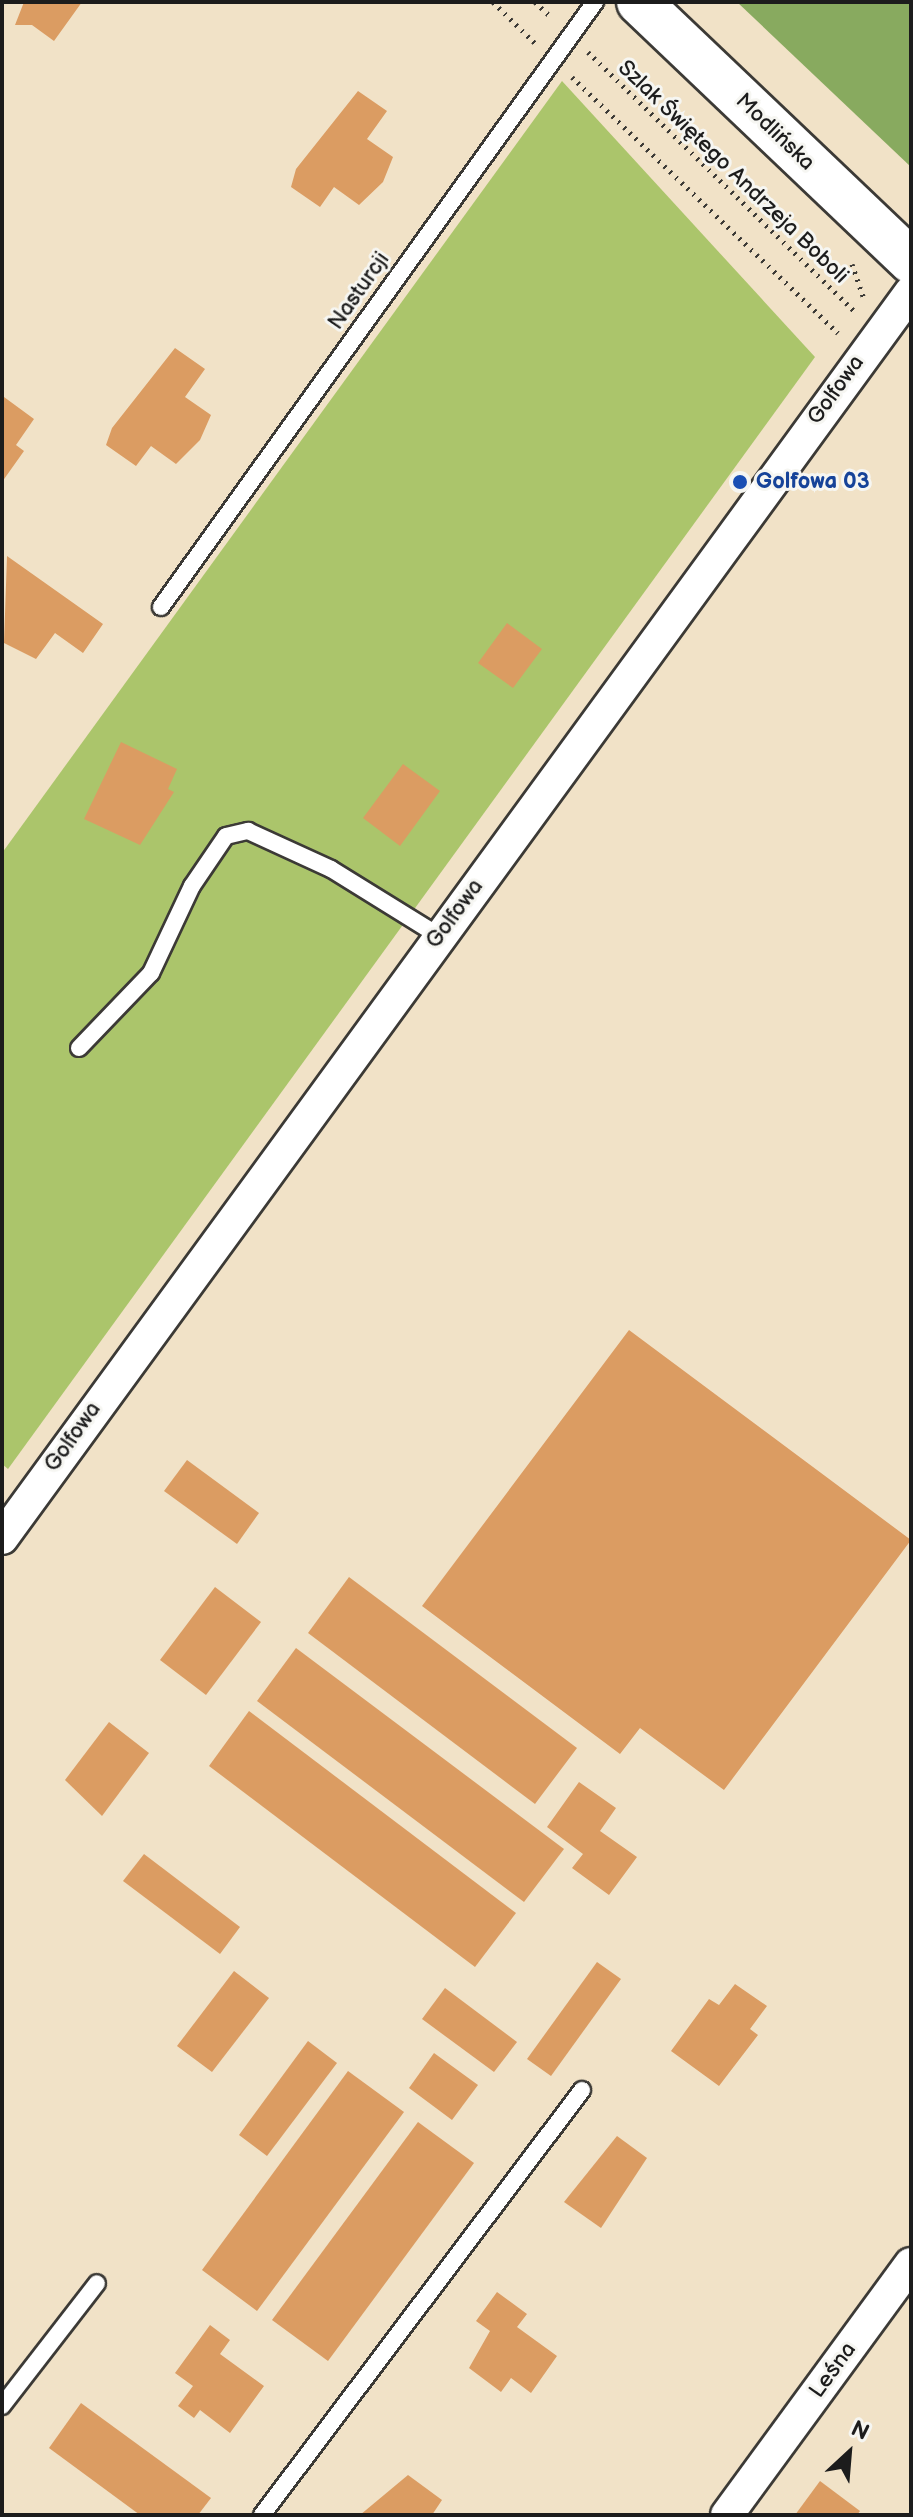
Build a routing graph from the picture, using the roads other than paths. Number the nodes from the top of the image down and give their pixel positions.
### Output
1 (595, 2) edge
2 (639, 2) edge
3 (911, 261) edge
4 (911, 292) edge
5 (161, 607) dead end
6 (439, 936) junction
7 (79, 1048) dead end
8 (12, 1502) edge
9 (2, 1538) edge
10 (582, 2090) dead end
11 (911, 2264) edge
12 (97, 2283) dead end
13 (2, 2406) edge
14 (262, 2515) edge
15 (727, 2515) edge

1 - 5 lane, Nasturcji
2 - 3 main road, Modlińska
4 - 6 street, Golfowa
6 - 7 lane
6 - 8 street, Golfowa
8 - 9 street, Golfowa
10 - 14 lane
11 - 15 street, Leśna
12 - 13 lane

